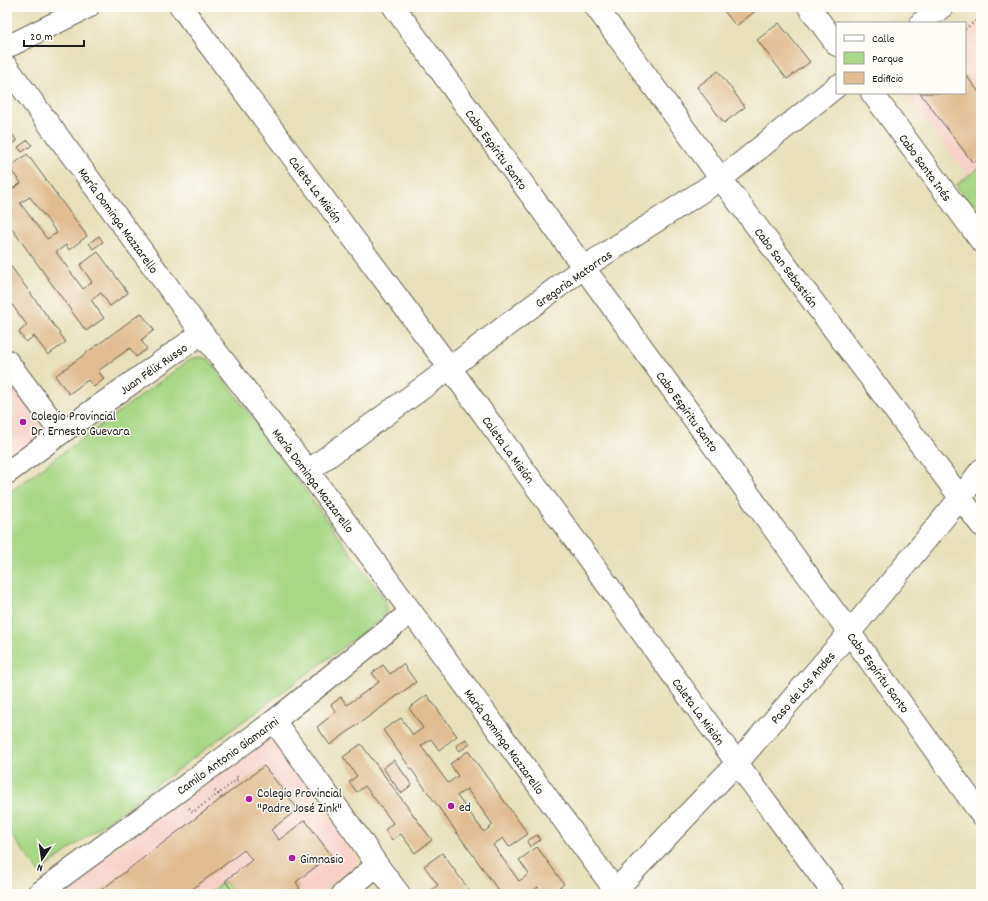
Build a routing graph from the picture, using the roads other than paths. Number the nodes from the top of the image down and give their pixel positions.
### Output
1 (88, 7) edge
2 (181, 7) edge
3 (394, 7) edge
4 (596, 7) edge
5 (809, 7) edge
6 (942, 7) edge
7 (922, 22) edge
8 (836, 44) edge
9 (7, 47) edge
10 (7, 67) edge
11 (836, 87) edge
12 (873, 94) edge
13 (721, 179) junction
14 (981, 241) edge
15 (583, 268) junction
16 (202, 333) junction
17 (7, 361) edge
18 (450, 368) junction
19 (61, 433) junction
20 (981, 470) edge
21 (308, 471) junction
22 (7, 473) edge
23 (961, 497) junction
24 (981, 525) edge
25 (411, 612) junction
26 (850, 632) junction
27 (274, 720) junction
28 (737, 763) junction
29 (981, 814) edge
30 (377, 865) junction
31 (615, 893) edge
32 (38, 894) edge
33 (343, 894) edge
34 (399, 894) edge
35 (834, 894) edge

1 - 9 street
2 - 18 street, Caleta La Misión
3 - 15 street, Cabo Espíritu Santo
4 - 13 street, Cabo San Sebastián
5 - 8 street
6 - 7 street
10 - 16 street, María Dominga Mazzarello
11 - 13 street, Gregoria Matorras
12 - 14 street, Cabo Santa Inés
13 - 15 street, Gregoria Matorras
13 - 23 street, Cabo San Sebastián
15 - 18 street, Gregoria Matorras
15 - 26 street, Cabo Espíritu Santo
16 - 19 street, Juan Félix Russo
16 - 21 street, María Dominga Mazzarello
17 - 19 street
18 - 21 street, Gregoria Matorras
18 - 28 street, Caleta La Misión
19 - 22 street, Juan Félix Russo
20 - 23 street, Paso de Los Andes
21 - 25 street, María Dominga Mazzarello
23 - 24 street, Cabo San Sebastián
23 - 26 street, Paso de Los Andes
25 - 27 street, Camilo Antonio Giamarini
25 - 31 street, María Dominga Mazzarello
26 - 28 street, Paso de Los Andes
26 - 29 street, Cabo Espíritu Santo
27 - 30 street
27 - 32 street, Camilo Antonio Giamarini
28 - 31 street, Paso de Los Andes
28 - 35 street, Caleta La Misión
30 - 33 street
30 - 34 street

